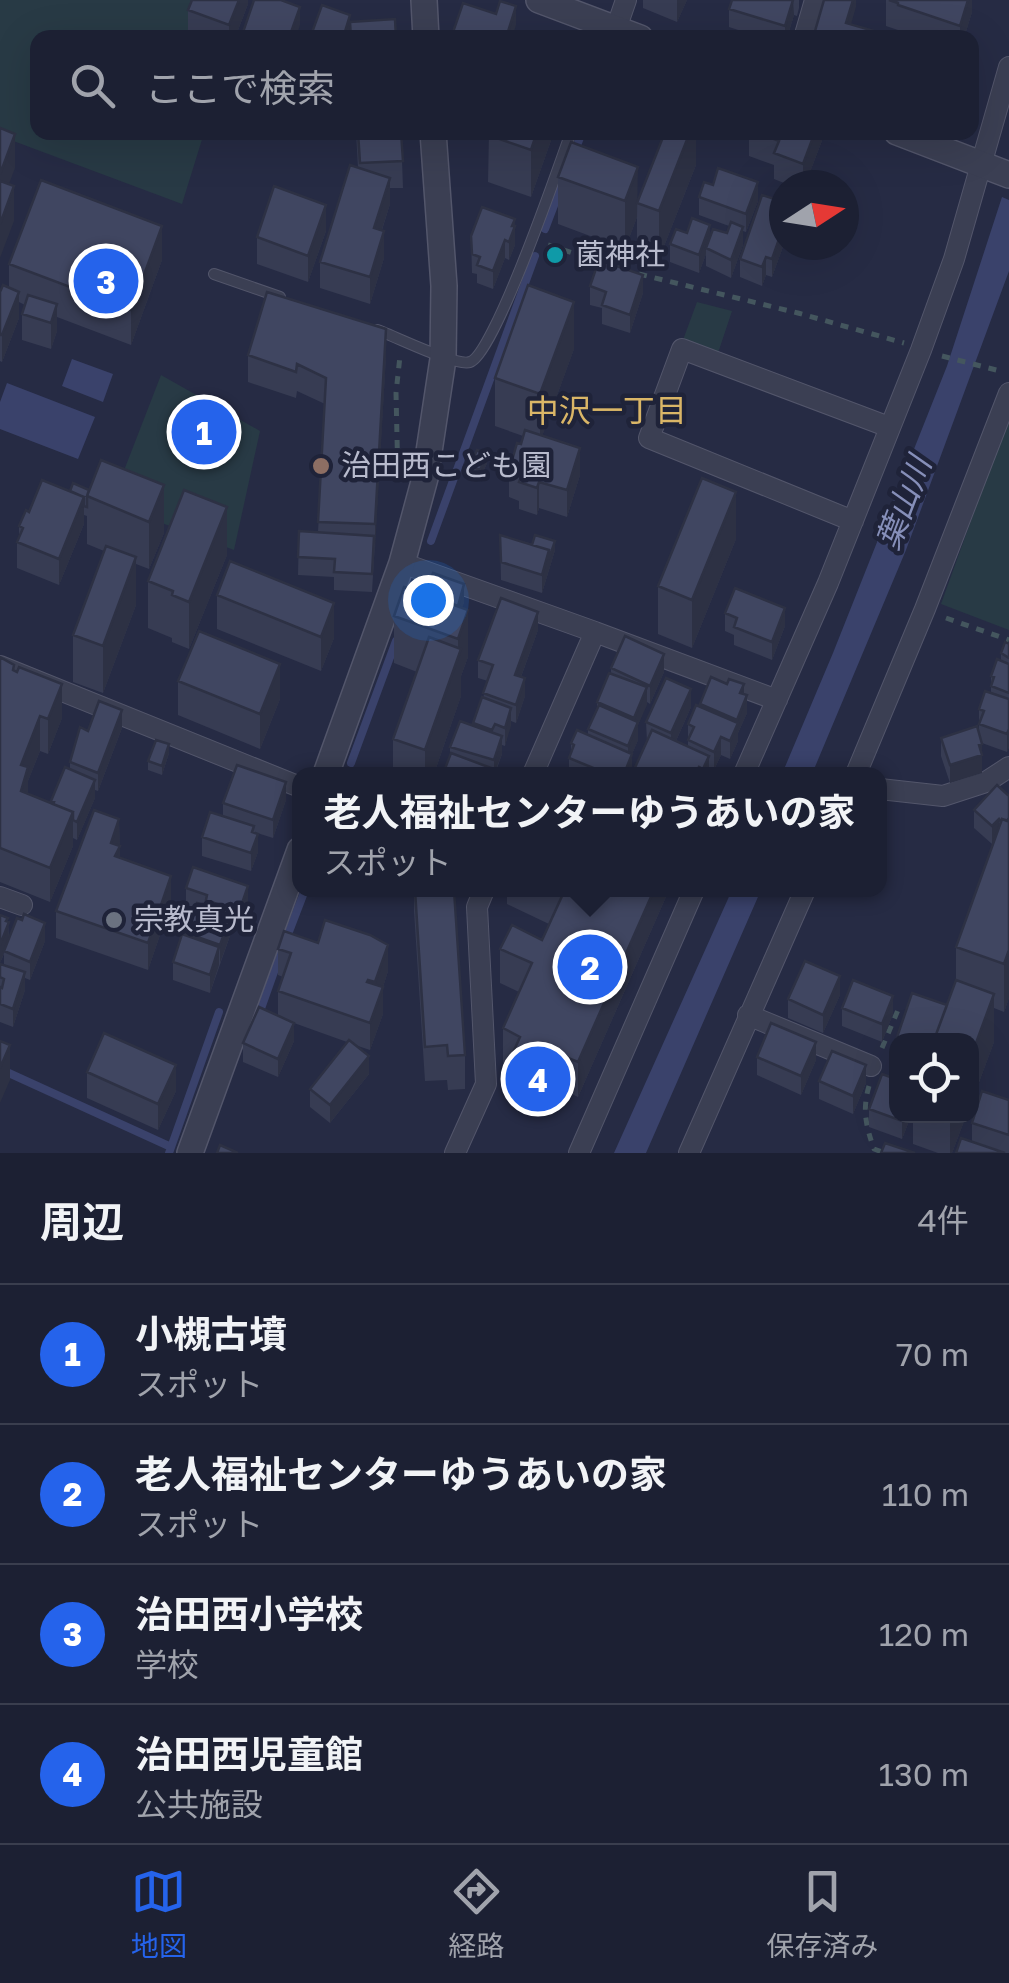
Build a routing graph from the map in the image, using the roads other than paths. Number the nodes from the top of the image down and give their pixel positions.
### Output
1 (424, 0) edge
2 (539, 0) edge
3 (626, 0) edge
4 (815, 0) edge
5 (426, 30) edge
6 (609, 30) edge
7 (622, 30) edge
8 (806, 30) edge
9 (1009, 67) edge
10 (434, 140) edge
11 (568, 140) edge
12 (918, 140) edge
13 (994, 169) edge
14 (214, 274) dead end
15 (289, 300) edge
16 (364, 326) edge
17 (443, 359) junction
18 (1009, 393) edge
19 (889, 427) junction
20 (852, 521) junction
21 (402, 563) junction
22 (595, 632) junction
23 (0, 666) edge
24 (777, 700) junction
25 (329, 767) edge
26 (535, 767) edge
27 (747, 767) edge
28 (859, 767) edge
29 (1009, 767) edge
30 (292, 784) edge
31 (887, 790) edge
32 (292, 873) edge
33 (0, 897) edge
34 (481, 897) edge
35 (691, 897) edge
36 (802, 897) edge
37 (22, 906) dead end
38 (748, 1015) junction
39 (873, 1066) road end
40 (194, 1152) edge
41 (455, 1153) edge
42 (578, 1153) edge
43 (689, 1153) edge

1 - 5 street
2 - 6 street
3 - 7 street
4 - 8 street
9 - 13 street
10 - 17 street
11 - 17 lane
12 - 13 street
13 - 19 street
14 - 15 lane
16 - 17 lane
17 - 21 street
18 - 28 street
19 - 20 street
19 - 20 street
20 - 24 street
21 - 22 street
21 - 25 street
22 - 24 street
22 - 26 street
23 - 30 street
24 - 27 street
29 - 31 street
32 - 40 street
33 - 37 street
34 - 41 street
35 - 42 street
36 - 38 street
38 - 39 street
38 - 43 street

